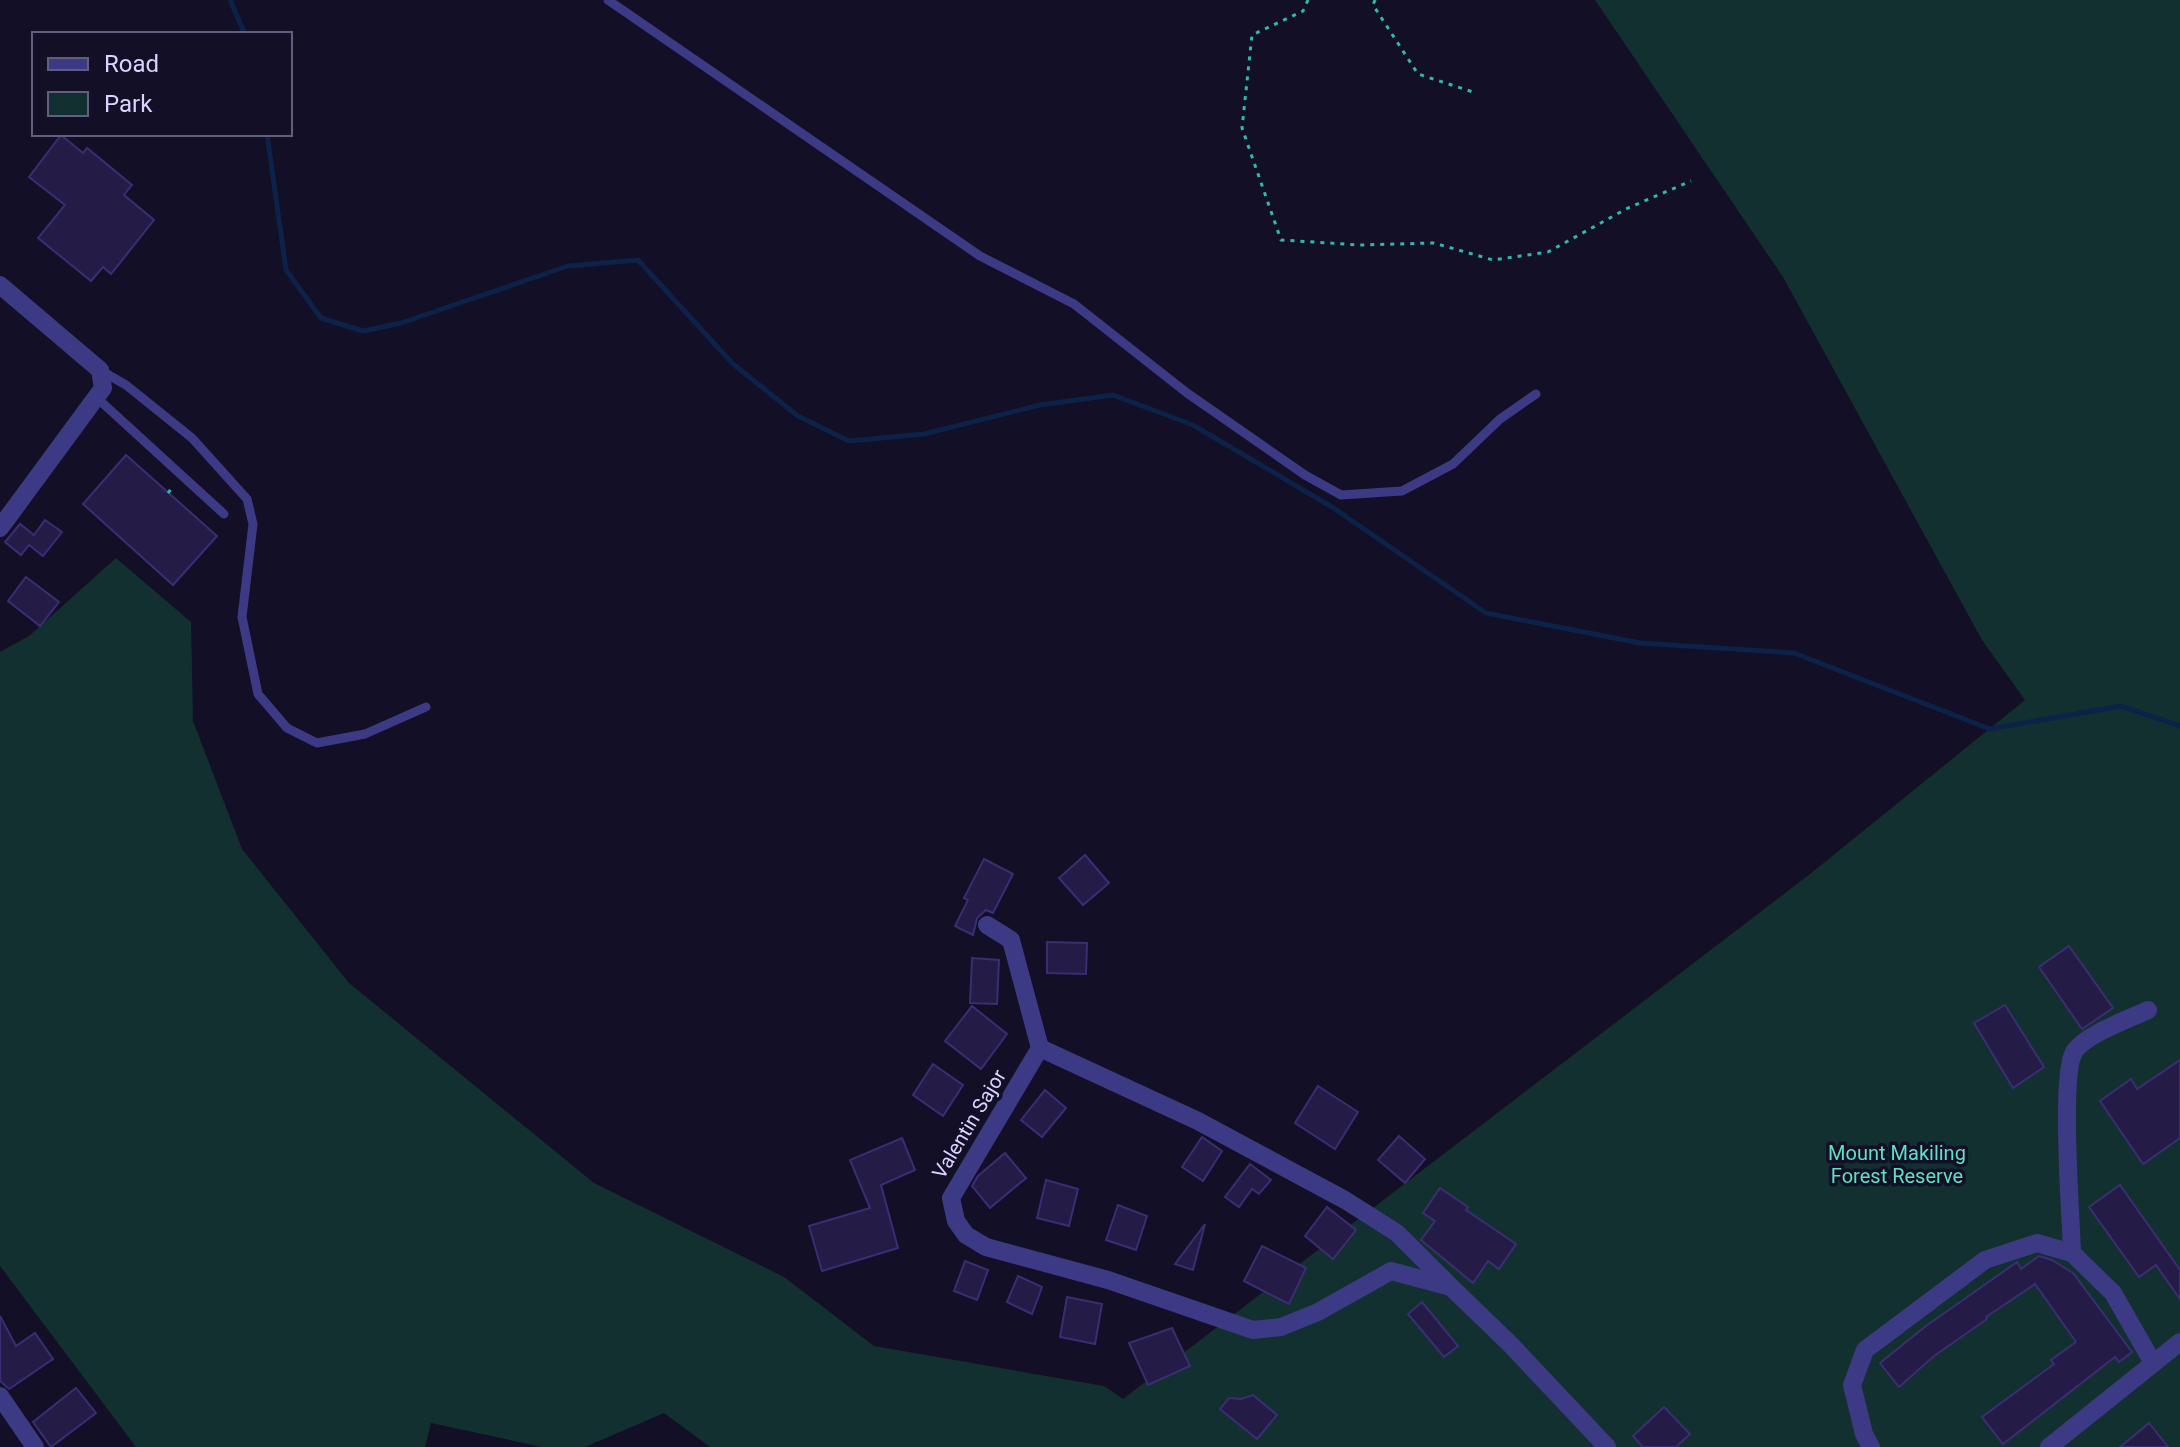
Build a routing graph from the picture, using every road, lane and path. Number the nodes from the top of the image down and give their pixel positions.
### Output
1 (608, 0) edge
2 (1308, 0) edge
3 (1375, 0) edge
4 (1473, 92) dead end
5 (1691, 181) dead end
6 (0, 285) edge
7 (100, 370) junction
8 (1536, 394) dead end
9 (97, 398) junction
10 (224, 514) dead end
11 (0, 528) edge
12 (426, 707) dead end
13 (987, 925) dead end
14 (2148, 1010) dead end
15 (1040, 1048) junction
16 (2072, 1253) junction
17 (1451, 1287) junction
18 (2180, 1342) edge
19 (2153, 1363) junction
20 (0, 1396) edge
21 (35, 1447) edge
22 (1607, 1447) edge
23 (1871, 1447) edge
24 (2049, 1447) edge

1 - 8 lane
2 - 5 path
3 - 4 path
6 - 7 street
7 - 9 street
7 - 12 lane
9 - 10 lane
9 - 11 street
13 - 15 street
14 - 16 street
15 - 17 street, Valentin Sajor
15 - 17 street, Valentin Sajor
16 - 19 street
16 - 23 street
17 - 22 street, Valentin Sajor
18 - 19 street
19 - 24 street
20 - 21 street

